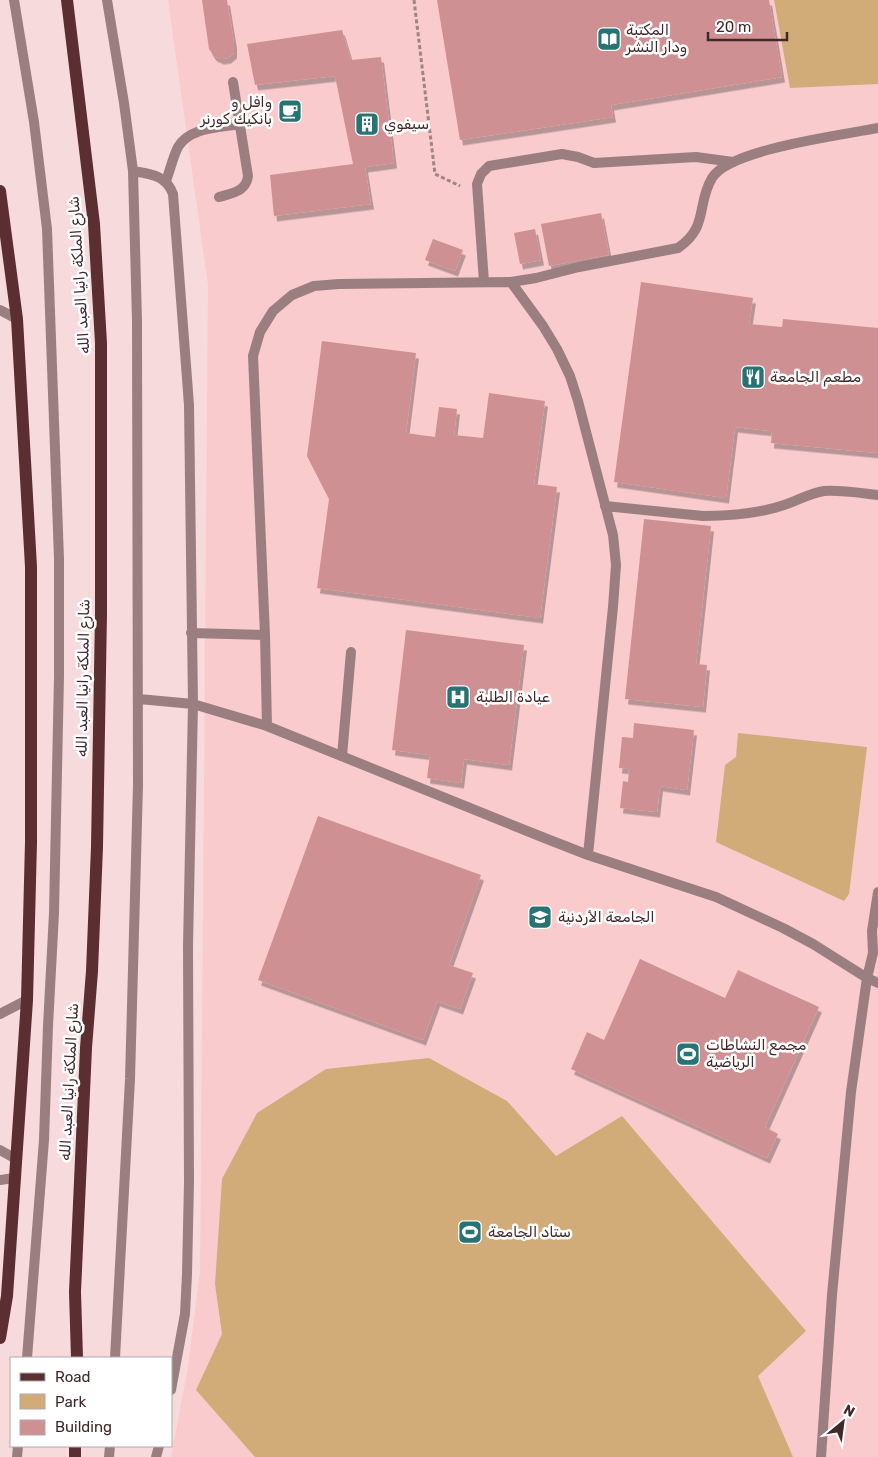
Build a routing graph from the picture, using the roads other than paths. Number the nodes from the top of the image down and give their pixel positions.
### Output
1 (14, 0) edge
2 (67, 0) edge
3 (107, 0) edge
4 (233, 82) dead end
5 (240, 124) junction
6 (878, 128) edge
7 (732, 162) junction
8 (133, 171) junction
9 (166, 181) junction
10 (0, 192) edge
11 (219, 197) dead end
12 (484, 282) junction
13 (511, 282) junction
14 (0, 310) edge
15 (17, 319) junction
16 (878, 495) edge
17 (605, 506) junction
18 (191, 633) junction
19 (265, 634) junction
20 (351, 652) dead end
21 (139, 699) junction
22 (193, 704) junction
23 (267, 726) junction
24 (342, 756) junction
25 (588, 855) junction
26 (878, 892) edge
27 (867, 978) junction
28 (878, 983) edge
29 (27, 1000) junction
30 (0, 1014) edge
31 (0, 1150) edge
32 (16, 1159) junction
33 (14, 1178) junction
34 (0, 1180) edge
35 (0, 1338) edge
36 (27, 1357) edge
37 (77, 1357) edge
38 (115, 1357) edge
39 (172, 1385) edge
40 (821, 1457) edge

1 - 36 street
2 - 37 main road, شارع الملكة رانيا العبد الله
3 - 8 street
4 - 5 street
5 - 9 street
5 - 11 street
6 - 7 street
7 - 12 street
7 - 13 street
8 - 9 street
8 - 21 street
9 - 18 street
10 - 15 main road
12 - 13 street
12 - 19 street
13 - 17 street
14 - 15 street
15 - 29 main road
16 - 17 street
17 - 25 street
18 - 19 street
18 - 22 street
19 - 23 street
20 - 24 street
21 - 22 street
21 - 38 street
22 - 23 street
22 - 39 street
23 - 24 street
24 - 25 street
25 - 27 street
26 - 27 street
27 - 28 street
27 - 40 street
29 - 30 street
29 - 32 main road
31 - 32 street
32 - 33 main road
33 - 34 street
33 - 35 main road

